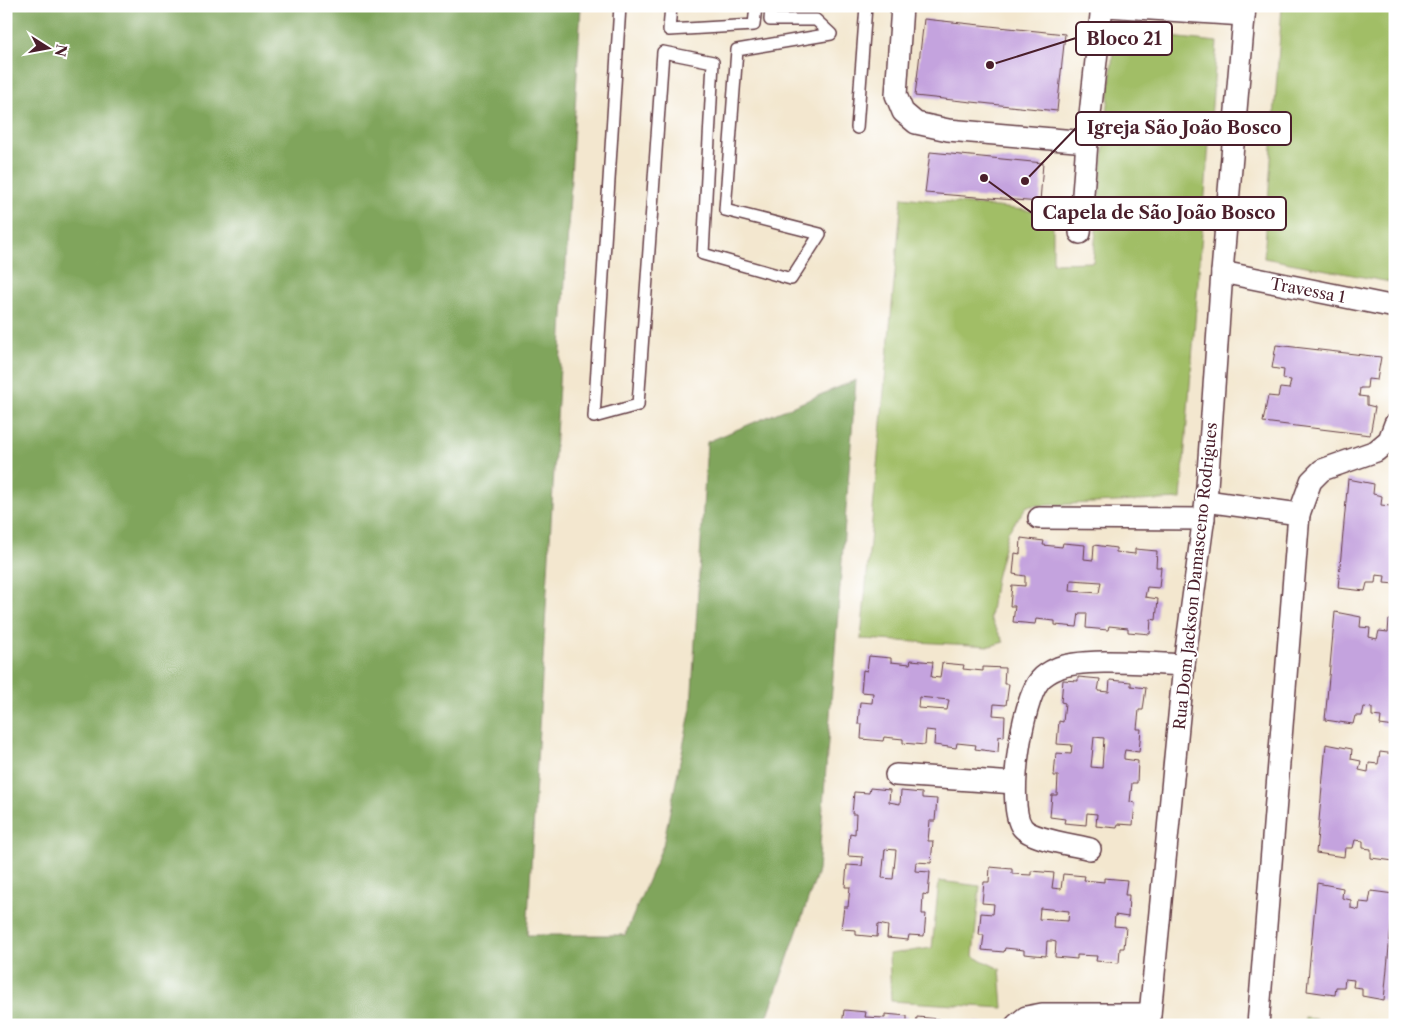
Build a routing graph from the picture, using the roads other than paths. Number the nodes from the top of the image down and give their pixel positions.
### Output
1 (620, 6) edge
2 (671, 6) edge
3 (756, 6) edge
4 (771, 6) edge
5 (866, 6) edge
6 (902, 6) edge
7 (1103, 6) edge
8 (1245, 11) edge
9 (857, 128) dead end
10 (1087, 142) junction
11 (1080, 233) dead end
12 (1222, 272) junction
13 (1395, 308) edge
14 (1395, 424) edge
15 (1205, 510) junction
16 (1299, 514) junction
17 (1039, 518) dead end
18 (1184, 665) junction
19 (896, 775) dead end
20 (1014, 783) junction
21 (1090, 848) dead end
22 (1149, 1019) edge
23 (1016, 1025) edge
24 (1258, 1025) edge

1 - 4 lane
2 - 3 lane
5 - 9 lane
6 - 10 street
7 - 8 street
7 - 10 street
8 - 12 street, Rua Dom Jackson Damasceno Rodrigues
10 - 11 street
12 - 13 street, Travessa 1
12 - 15 street, Rua Dom Jackson Damasceno Rodrigues
14 - 16 street
15 - 16 street
15 - 17 street
15 - 18 street, Rua Dom Jackson Damasceno Rodrigues
16 - 24 street
18 - 20 street
18 - 22 street, Rua Dom Jackson Damasceno Rodrigues
19 - 20 street
20 - 21 street
22 - 23 street

